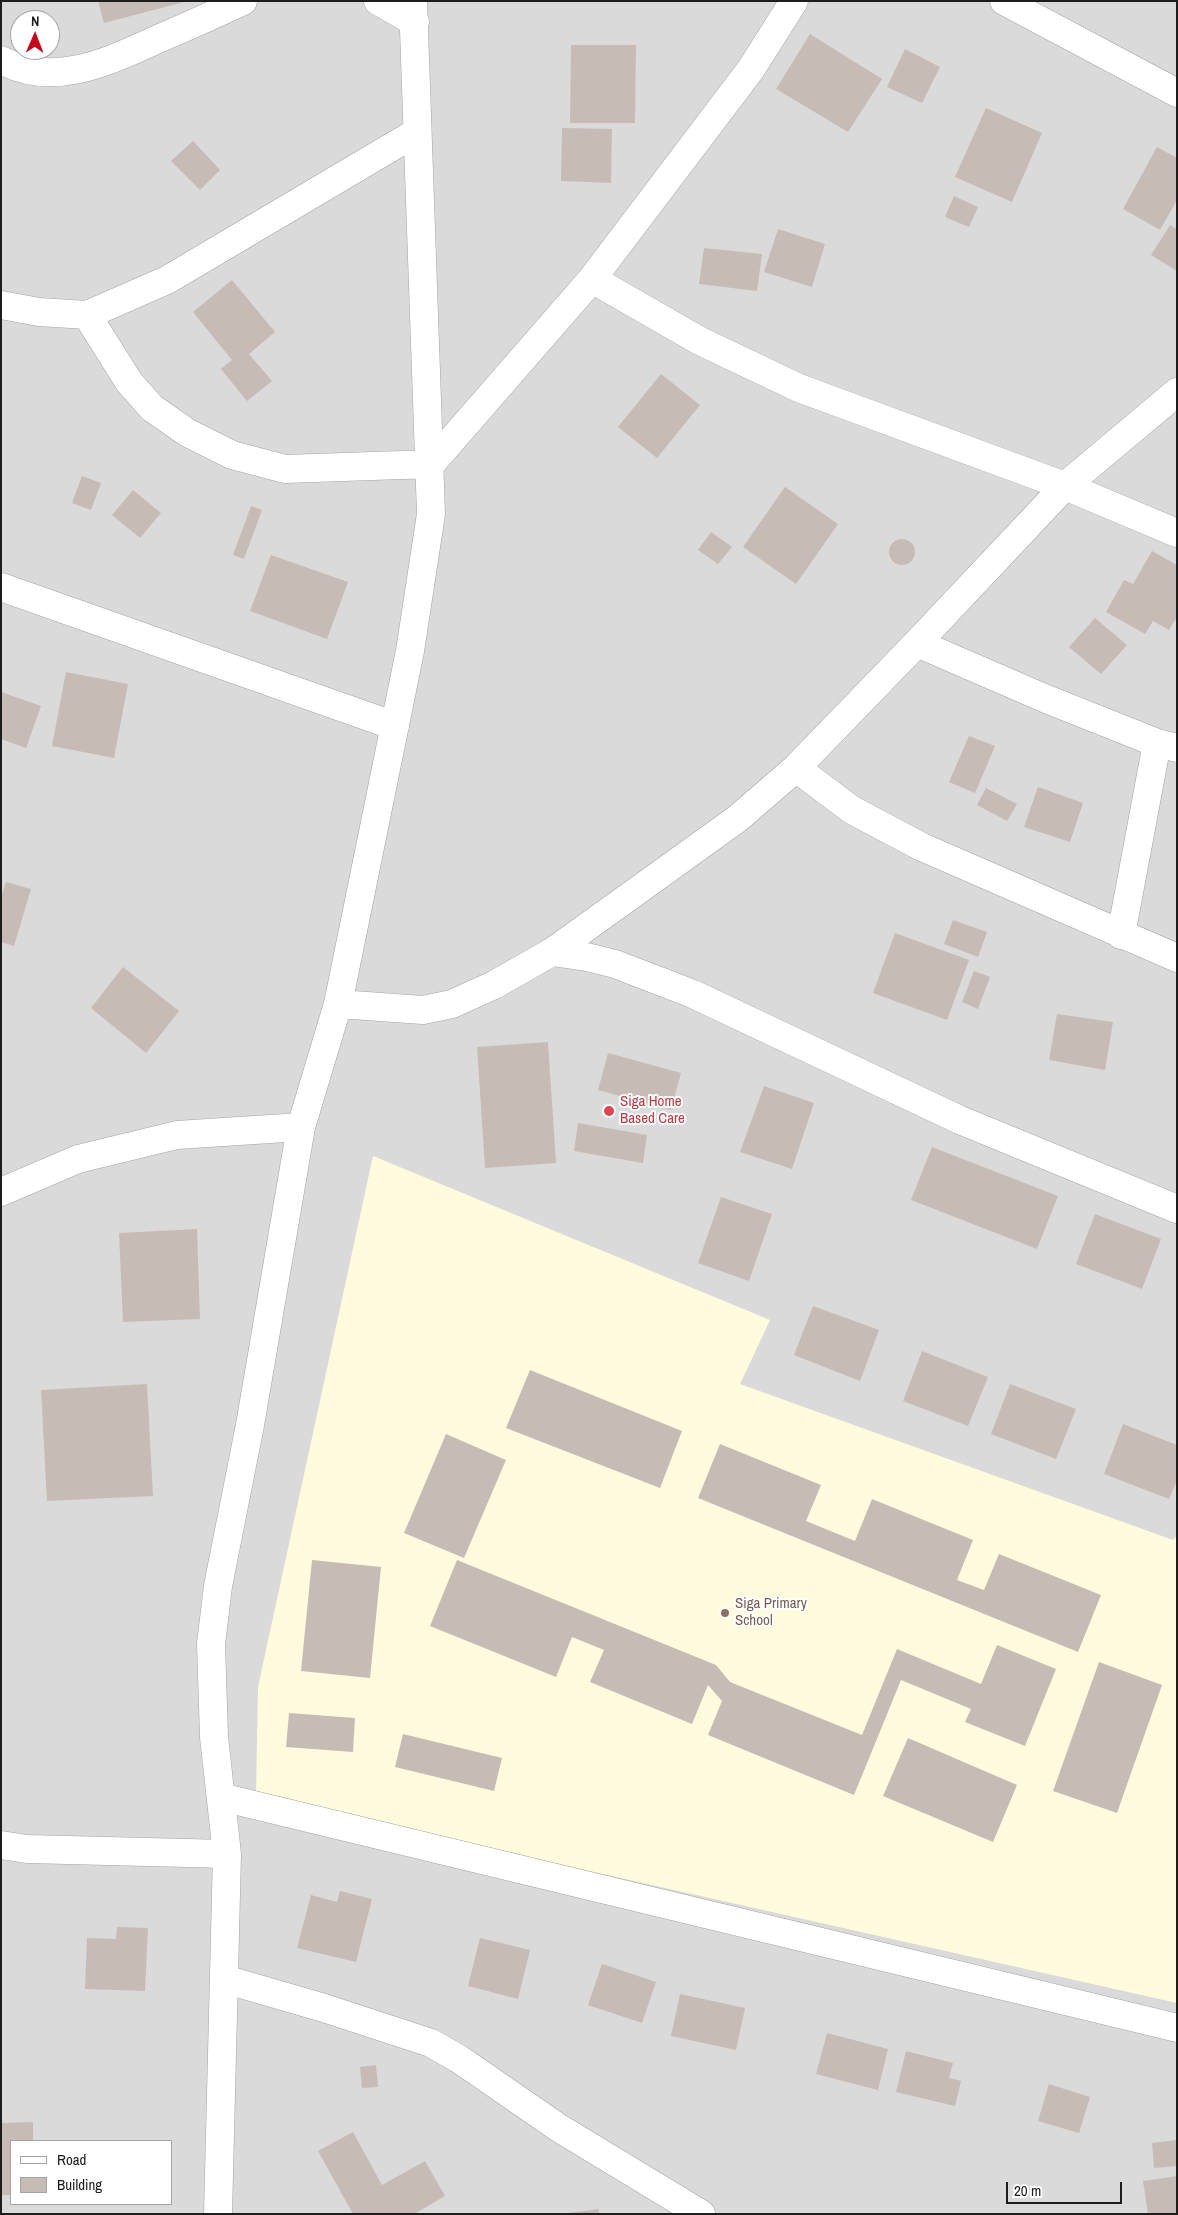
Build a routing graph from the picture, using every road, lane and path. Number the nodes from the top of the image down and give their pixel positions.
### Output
1 (243, 1) edge
2 (378, 1) edge
3 (794, 1) edge
4 (1004, 1) edge
5 (414, 12) edge
6 (1, 60) edge
7 (1177, 92) edge
8 (417, 132) junction
9 (592, 279) junction
10 (1, 305) edge
11 (87, 315) junction
12 (1177, 392) edge
13 (431, 464) junction
14 (1065, 486) junction
15 (1177, 533) edge
16 (1, 586) edge
17 (917, 644) junction
18 (395, 726) junction
19 (1167, 745) edge
20 (796, 768) junction
21 (1121, 935) junction
22 (552, 952) junction
23 (1177, 958) edge
24 (338, 1004) junction
25 (301, 1128) junction
26 (1, 1192) edge
27 (1177, 1210) edge
28 (221, 1797) junction
29 (14, 1847) edge
30 (227, 1854) junction
31 (1, 1864) edge
32 (224, 1979) junction
33 (1177, 2028) edge
34 (218, 2214) edge
35 (701, 2214) edge

1 - 6 street
2 - 5 street
3 - 9 street
4 - 7 street
5 - 8 street
8 - 11 street
8 - 13 street
9 - 13 street
9 - 14 street
10 - 11 street
11 - 13 street
12 - 14 street
13 - 18 street
14 - 15 street
14 - 17 street
16 - 18 street
17 - 19 street
17 - 20 street
18 - 24 street
19 - 21 street
20 - 21 street
20 - 22 street
21 - 23 street
22 - 24 street
22 - 27 street
24 - 25 street
25 - 26 street
25 - 28 street
28 - 30 street
28 - 33 street
29 - 30 street
29 - 31 street
30 - 32 street
32 - 34 street
32 - 35 street

